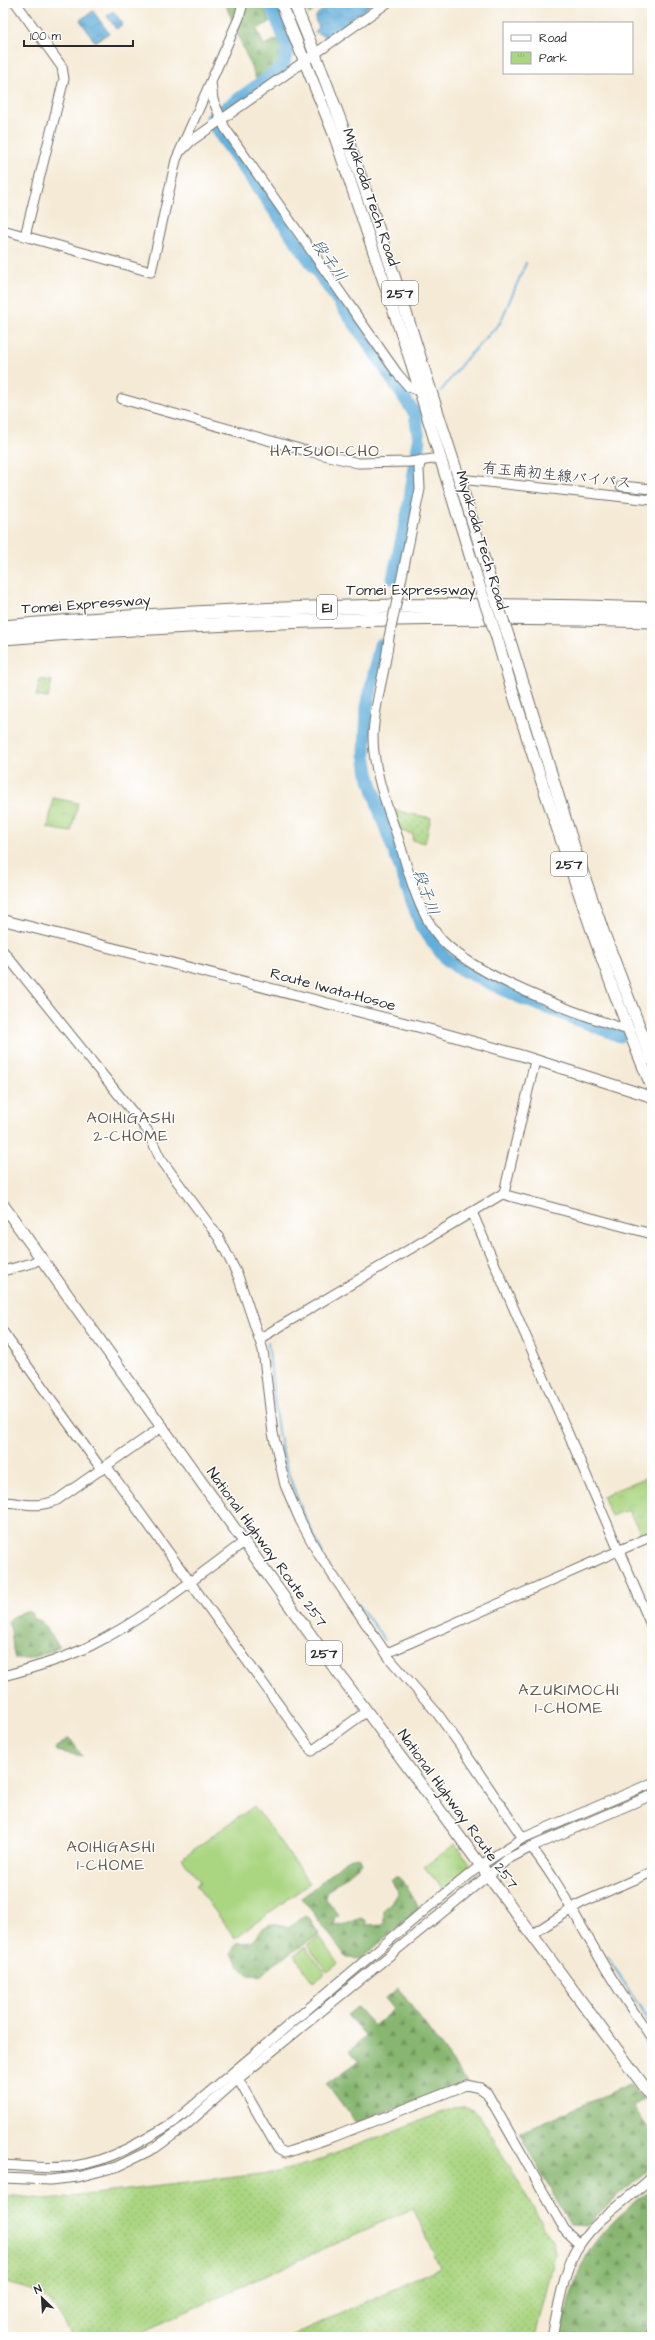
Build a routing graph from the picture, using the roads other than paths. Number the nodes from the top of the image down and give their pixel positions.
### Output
1 (16, 3) edge
2 (243, 3) edge
3 (281, 3) edge
4 (294, 3) edge
5 (387, 3) edge
6 (315, 54) junction
7 (305, 61) junction
8 (212, 81) junction
9 (217, 120) junction
10 (179, 154) junction
11 (3, 230) edge
12 (25, 236) junction
13 (419, 391) junction
14 (122, 399) dead end
15 (440, 458) junction
16 (417, 461) junction
17 (460, 479) junction
18 (622, 486) dead end
19 (652, 489) edge
20 (652, 500) edge
21 (652, 609) edge
22 (652, 622) edge
23 (3, 627) edge
24 (3, 638) edge
25 (3, 920) edge
26 (3, 951) edge
27 (628, 1030) junction
28 (652, 1060) edge
29 (536, 1061) junction
30 (652, 1087) edge
31 (652, 1097) edge
32 (502, 1194) junction
33 (3, 1205) edge
34 (472, 1212) junction
35 (652, 1234) edge
36 (42, 1258) junction
37 (3, 1271) edge
38 (3, 1332) edge
39 (259, 1339) junction
40 (163, 1426) junction
41 (104, 1469) junction
42 (3, 1502) edge
43 (652, 1536) edge
44 (244, 1542) junction
45 (620, 1550) junction
46 (190, 1582) junction
47 (652, 1627) edge
48 (386, 1653) junction
49 (3, 1676) edge
50 (367, 1711) junction
51 (652, 1783) edge
52 (652, 1795) edge
53 (523, 1838) junction
54 (531, 1847) junction
55 (484, 1870) junction
56 (652, 1872) edge
57 (572, 1908) junction
58 (531, 1935) junction
59 (652, 2038) edge
60 (230, 2073) junction
61 (238, 2079) junction
62 (652, 2097) edge
63 (3, 2165) edge
64 (3, 2178) edge
65 (652, 2178) edge
66 (579, 2244) junction
67 (652, 2334) edge
68 (552, 2337) edge
69 (650, 2337) edge

1 - 12 street
2 - 8 street
3 - 7 highway, Miyakoda Tech Road / 257
4 - 6 highway, Miyakoda Tech Road / 257
5 - 6 street
6 - 7 street
6 - 17 highway, Miyakoda Tech Road / 257
7 - 9 street
7 - 13 highway, Miyakoda Tech Road / 257
8 - 9 street
8 - 10 street
9 - 10 street
9 - 13 street
10 - 12 street
11 - 12 street
13 - 15 highway, Miyakoda Tech Road / 257
14 - 16 street
15 - 16 street
15 - 27 highway, Miyakoda Tech Road / 257, bridge
16 - 27 street, bridge
17 - 20 street, 有玉南初生線バイパス
17 - 28 highway, Miyakoda Tech Road / 257, bridge
18 - 19 street, 有玉南初生線バイパス
21 - 23 highway, Tomei Expressway / E1
22 - 24 highway, Tomei Expressway / E1
25 - 29 main road, Route Iwata-Hosoe
26 - 39 street
27 - 30 highway, Miyakoda Tech Road / 257
29 - 31 main road, Route Iwata-Hosoe
29 - 32 street
32 - 34 street
32 - 35 street
33 - 36 highway, National Highway Route 257 / 257
34 - 39 street
34 - 45 street
36 - 37 street
36 - 40 highway, National Highway Route 257 / 257
38 - 41 street
39 - 48 street
40 - 41 street
40 - 44 highway, National Highway Route 257 / 257
41 - 42 street
41 - 46 street
43 - 45 street
44 - 46 street
44 - 50 highway, National Highway Route 257 / 257
45 - 47 street
45 - 48 street
46 - 49 street
46 - 50 street
48 - 53 street
50 - 55 highway, National Highway Route 257 / 257
51 - 53 street
52 - 54 street
53 - 55 street
54 - 55 street
54 - 57 street
55 - 58 highway, National Highway Route 257 / 257
55 - 60 street
55 - 61 street
56 - 57 street
57 - 58 street
57 - 59 street
58 - 62 highway, National Highway Route 257 / 257
60 - 61 street
60 - 63 street
61 - 64 street
61 - 66 street
65 - 66 street
66 - 68 street
67 - 69 street

